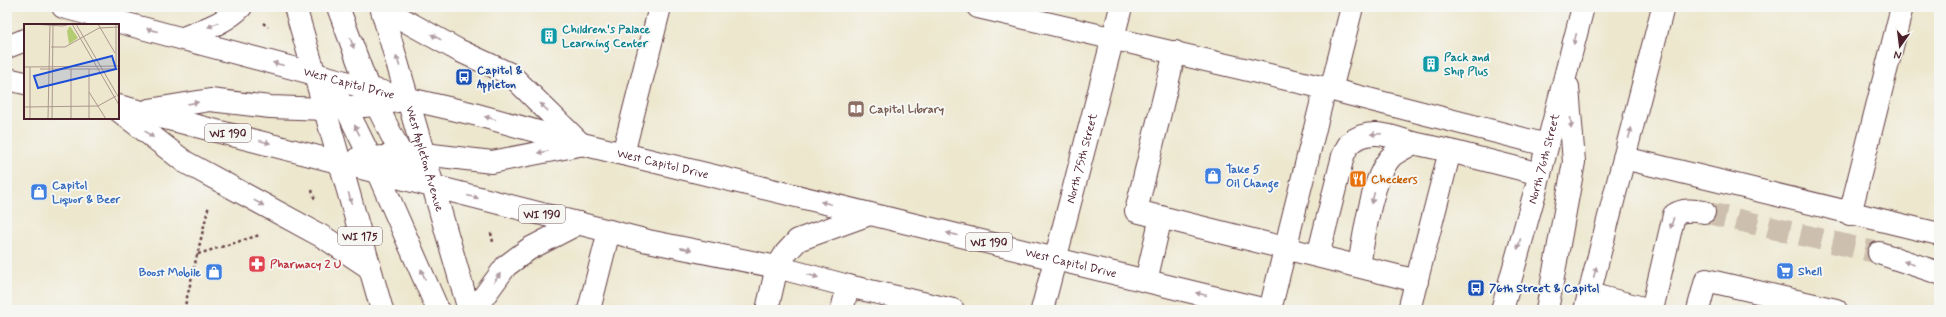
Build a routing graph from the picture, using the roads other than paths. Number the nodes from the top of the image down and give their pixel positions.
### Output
1 (63, 7) edge
2 (241, 7) edge
3 (295, 7) edge
4 (338, 7) edge
5 (382, 7) edge
6 (660, 7) edge
7 (978, 7) edge
8 (1121, 7) edge
9 (1352, 7) edge
10 (1583, 7) edge
11 (1663, 7) edge
12 (1902, 7) edge
13 (113, 13) edge
14 (90, 24) edge
15 (183, 38) junction
16 (24, 40) edge
17 (1113, 40) junction
18 (7, 47) edge
19 (1175, 52) junction
20 (1567, 70) junction
21 (315, 74) junction
22 (7, 79) edge
23 (24, 83) edge
24 (1328, 89) junction
25 (372, 96) junction
26 (409, 98) junction
27 (119, 106) edge
28 (336, 109) junction
29 (119, 111) edge
30 (140, 112) junction
31 (1413, 143) junction
32 (582, 144) junction
33 (1547, 145) junction
34 (1450, 151) junction
35 (424, 154) junction
36 (623, 154) junction
37 (402, 156) junction
38 (1624, 158) junction
39 (339, 161) junction
40 (374, 164) junction
41 (1540, 174) junction
42 (435, 187) junction
43 (1704, 212) tunnel mouth
44 (870, 214) junction
45 (1850, 214) junction
46 (1161, 217) junction
47 (578, 223) junction
48 (609, 231) junction
49 (1939, 234) edge
50 (1285, 248) junction
51 (1879, 253) tunnel mouth
52 (1318, 256) junction
53 (1056, 259) junction
54 (1359, 266) junction
55 (777, 267) junction
56 (370, 268) junction
57 (1939, 273) edge
58 (1146, 281) junction
59 (1417, 281) junction
60 (848, 286) junction
61 (1587, 302) edge
62 (382, 310) edge
63 (438, 310) edge
64 (469, 310) edge
65 (474, 310) edge
66 (589, 310) edge
67 (767, 310) edge
68 (842, 310) edge
69 (953, 310) edge
70 (1042, 310) edge
71 (1266, 310) edge
72 (1270, 310) edge
73 (1409, 310) edge
74 (1502, 310) edge
75 (1547, 310) edge
76 (1651, 310) edge
77 (1698, 310) edge
78 (1836, 310) edge

1 - 13 main road, West Capitol Drive / WI 190
2 -> 15 main road
3 - 21 main road
4 -> 25 main road
26 -> 5 main road, West Appleton Avenue
32 -> 5 main road
6 - 36 main road
7 - 17 main road
8 - 17 main road, North 75th Street
9 - 24 main road
10 -> 20 main road, North 76th Street
38 -> 11 main road
12 - 45 main road
13 - 14 main road
15 -> 13 main road, West Capitol Drive / WI 190
21 -> 15 main road, West Capitol Drive / WI 190
16 - 18 main road
17 - 19 main road
17 - 53 main road, North 75th Street
19 - 24 main road
19 - 46 main road
20 - 33 main road, North 76th Street
20 -> 75 main road
21 - 25 main road, West Capitol Drive / WI 190
21 - 28 main road
22 - 23 main road
24 - 33 main road
24 - 50 main road
25 - 26 main road, West Capitol Drive / WI 190
25 - 28 main road
25 - 37 main road
32 -> 26 main road, West Capitol Drive / WI 190
26 - 35 main road, West Appleton Avenue
27 - 30 main road, WI 190
30 -> 28 main road
28 - 39 main road, WI 175
40 -> 28 main road
29 -> 56 main road
30 -> 39 main road, WI 190
31 - 34 main road
31 -> 52 main road
31 -> 54 main road
32 -> 35 main road
32 - 36 main road, West Capitol Drive / WI 190
33 - 41 main road, North 76th Street
34 - 41 main road
34 - 59 main road
35 - 37 main road
35 - 42 main road, West Appleton Avenue
44 -> 36 main road, West Capitol Drive / WI 190
37 - 40 main road
37 - 42 main road
38 - 45 main road
61 -> 38 main road
39 - 40 main road
39 -> 56 main road, WI 175
40 - 42 main road, WI 190
63 -> 40 main road
41 -> 74 main road, North 76th Street
42 -> 47 main road, WI 190
42 - 64 main road, West Appleton Avenue
43 -> 76 main road
53 -> 44 main road, West Capitol Drive / WI 190
44 - 55 main road
45 - 49 main road
46 - 50 main road
46 - 58 main road
47 - 48 main road, WI 190
65 -> 47 main road
48 -> 55 main road, WI 190
48 - 66 main road
50 - 52 main road
50 - 72 main road
57 -> 51 main road
52 - 54 main road
53 - 58 main road, West Capitol Drive / WI 190
53 - 70 main road, North 75th Street
54 - 59 main road
55 -> 60 main road, WI 190
55 - 67 main road
56 - 62 main road, WI 175
71 -> 58 main road, West Capitol Drive / WI 190
59 - 73 main road
60 - 68 main road
60 - 69 main road, WI 190
61 - 76 main road
77 - 78 main road

